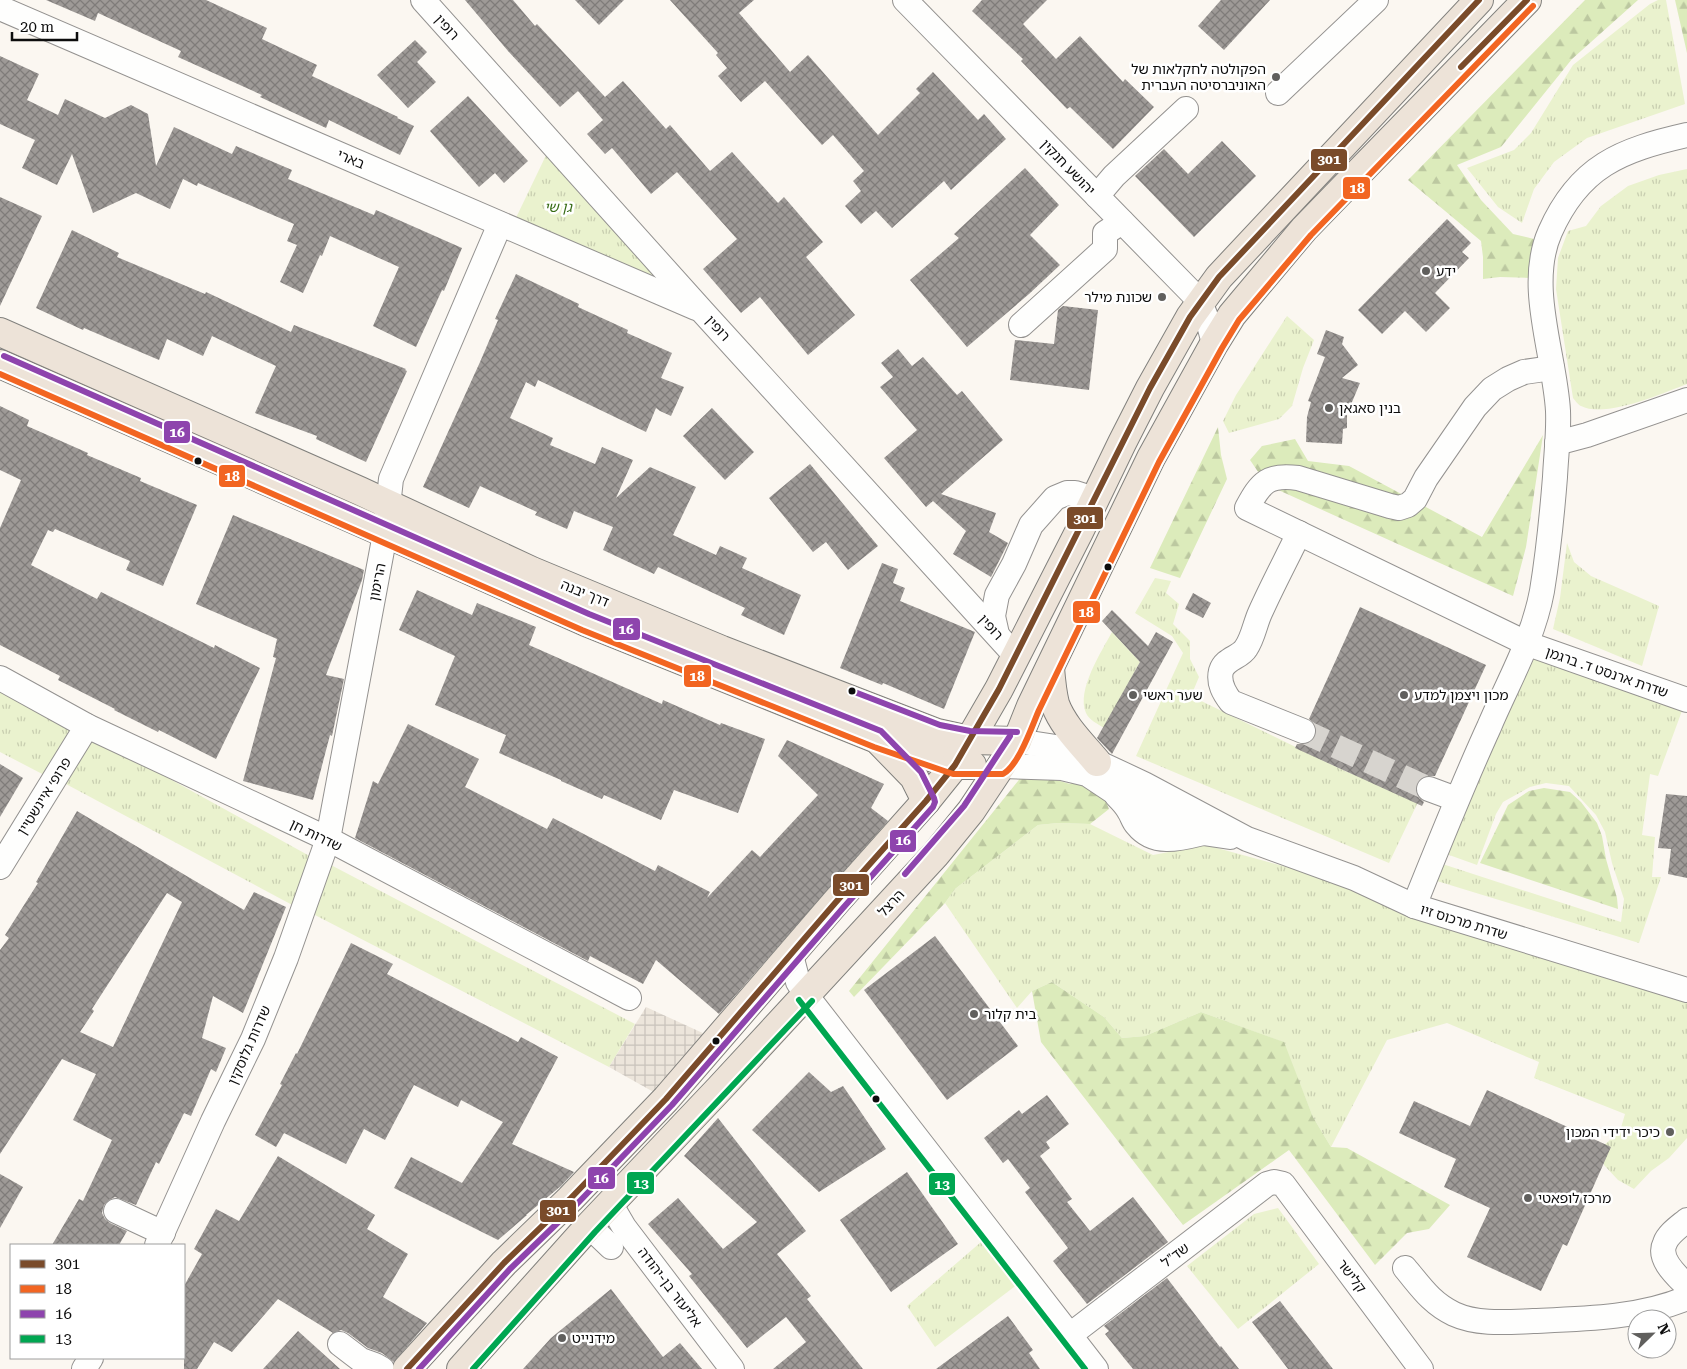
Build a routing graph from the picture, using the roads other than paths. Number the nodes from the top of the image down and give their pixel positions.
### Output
1 (422, 0) edge
2 (905, 0) edge
3 (1376, 0) edge
4 (1479, 0) edge
5 (1526, 0) edge
6 (0, 8) edge
7 (1278, 93) dead end
8 (1186, 108) dead end
9 (1687, 134) edge
10 (1097, 196) junction
11 (1122, 222) junction
12 (500, 224) junction
13 (1200, 302) junction
14 (702, 311) junction
15 (1021, 325) dead end
16 (0, 332) edge
17 (1214, 344) junction
18 (0, 364) edge
19 (1552, 368) junction
20 (1687, 400) edge
21 (1557, 444) junction
22 (1094, 499) junction
23 (389, 505) junction
24 (385, 534) junction
25 (1299, 534) junction
26 (997, 634) junction
27 (1528, 644) junction
28 (1015, 655) junction
29 (1050, 668) junction
30 (0, 678) edge
31 (1687, 700) edge
32 (87, 726) junction
33 (1303, 731) tunnel mouth
34 (877, 739) junction
35 (969, 740) junction
36 (1017, 741) junction
37 (1097, 762) junction
38 (955, 765) junction
39 (1001, 766) junction
40 (1429, 789) tunnel mouth
41 (1456, 799) junction
42 (926, 801) junction
43 (328, 839) junction
44 (1247, 839) junction
45 (0, 867) edge
46 (1414, 906) junction
47 (791, 954) junction
48 (1687, 990) edge
49 (806, 995) junction
50 (629, 998) dead end
51 (1284, 1184) joint
52 (610, 1204) junction
53 (116, 1211) dead end
54 (1687, 1220) edge
55 (589, 1226) junction
56 (160, 1239) edge
57 (611, 1247) dead end
58 (1405, 1268) dead end
59 (1687, 1286) edge
60 (1687, 1298) edge
61 (1070, 1335) junction
62 (340, 1344) dead end
63 (719, 1363) edge
64 (368, 1366) edge
65 (407, 1369) edge
66 (461, 1369) edge
67 (1096, 1369) edge
68 (1421, 1369) edge

1 - 14 street, רופין
2 - 10 street, יהושע חנקין
3 - 7 street
4 - 13 main road
5 - 17 main road, הרצל
6 - 12 street, בארי
8 - 10 street
9 - 19 street
10 - 11 street, יהושע חנקין
11 - 13 street, יהושע חנקין
11 - 15 street
12 - 14 street, בארי
12 - 23 street, הרימון
13 - 17 street, יהושע חנקין
13 - 22 main road
14 - 26 street, רופין
16 - 23 main road, דרך יבנה
17 - 29 main road, הרצל
18 - 24 main road, דרך יבנה
19 - 21 street
19 - 25 street, שדרת ארנסט ד. ברגמן
20 - 21 street
21 - 27 street
22 - 26 street
22 - 28 main road
23 - 24 street, הרימון
23 - 35 main road, דרך יבנה
24 - 34 main road, דרך יבנה
24 - 43 street, הרימון
25 - 27 street, שדרת ארנסט ד. ברגמן
25 - 33 street
26 - 28 street, רופין
27 - 31 street, שדרת ארנסט ד. ברגמן
27 - 41 street
28 - 35 main road
29 - 36 main road, הרצל
29 - 37 main road
30 - 32 street, שדרות חן
32 - 43 street, שדרות חן
32 - 45 street, פרופ׳ איינשטיין
34 - 38 main road, דרך יבנה
34 - 42 main road
35 - 36 main road, דרך יבנה
35 - 38 main road
36 - 37 street, שדרת מרכוס זיו
36 - 39 main road, הרצל
37 - 44 street, שדרת מרכוס זיו
38 - 39 main road, דרך יבנה
38 - 42 main road
39 - 44 street, שדרת מרכוס זיו
39 - 49 main road, הרצל
40 - 41 street
41 - 46 street
42 - 47 main road
43 - 50 street, שדרות חן
43 - 56 street, שדרות גלוסקין
44 - 46 street, שדרת מרכוס זיו
46 - 48 street, שדרת מרכוס זיו
47 - 49 street
47 - 65 main road
49 - 52 main road, הרצל
49 - 61 street
51 - 61 street, שד"ל
51 - 68 street, קלישר
52 - 55 main road, הרצל
52 - 63 street, אליעזר בן-יהודה
53 - 56 street
54 - 59 street
55 - 57 street
55 - 66 main road, הרצל
58 - 60 street
61 - 67 street
62 - 64 street

